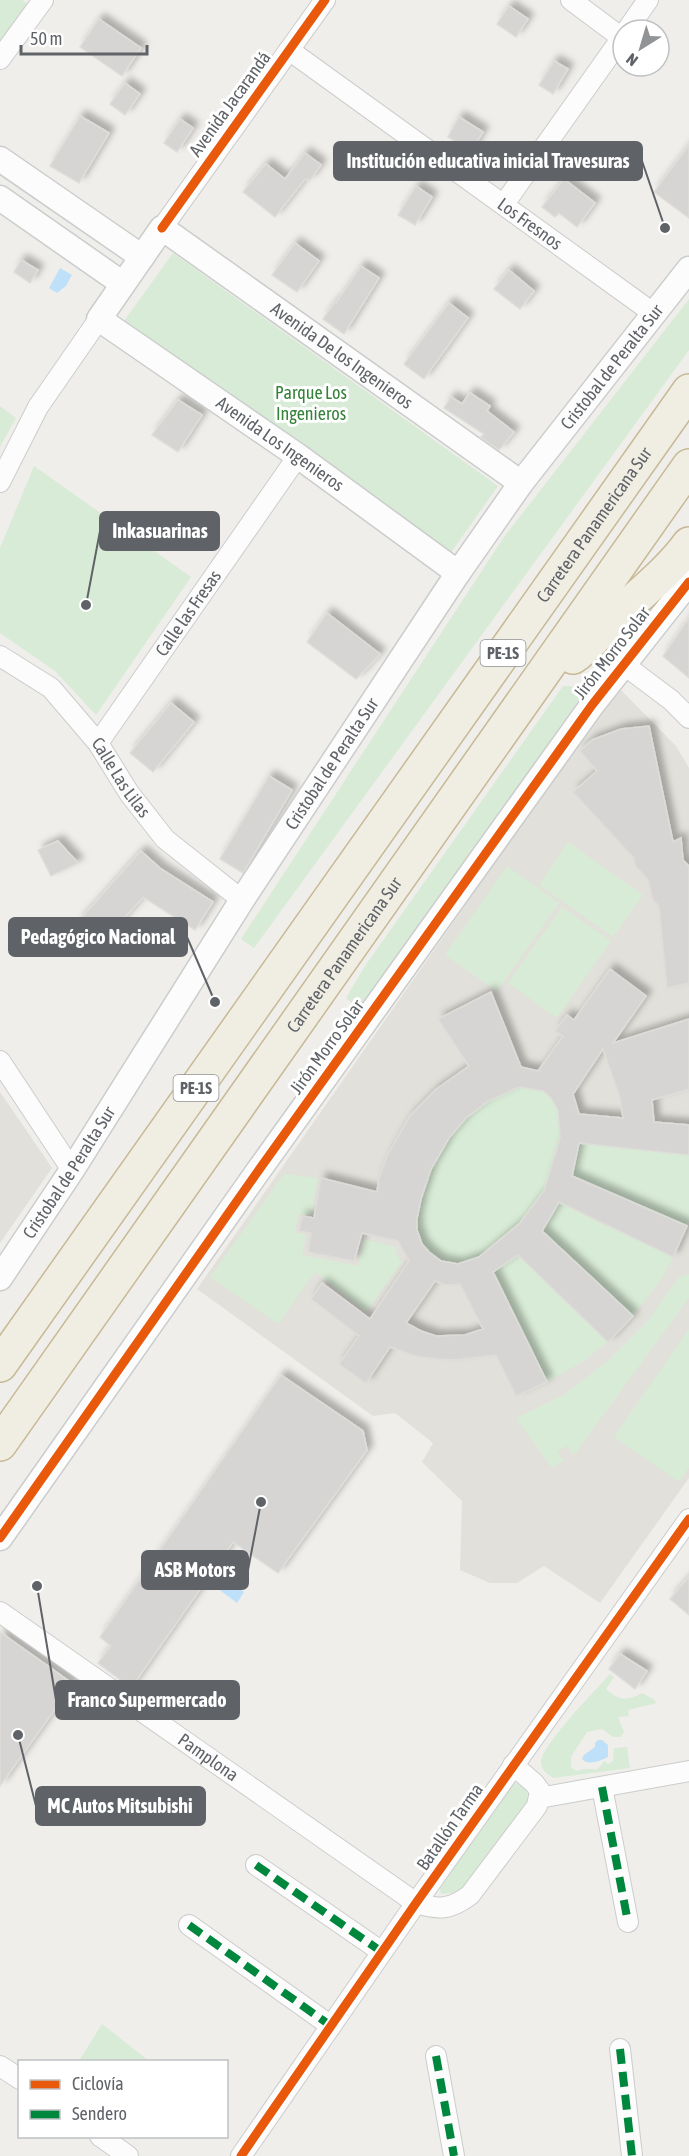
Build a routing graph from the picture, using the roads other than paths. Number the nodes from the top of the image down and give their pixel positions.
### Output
1 (42, 0) edge
2 (325, 0) edge
3 (571, 0) edge
4 (648, 0) edge
5 (635, 18) edge
6 (611, 26) edge
7 (290, 50) junction
8 (611, 52) edge
9 (0, 59) edge
10 (0, 159) edge
11 (0, 198) edge
12 (504, 204) junction
13 (162, 228) junction
14 (142, 257) junction
15 (689, 269) edge
16 (123, 284) junction
17 (653, 313) junction
18 (99, 319) junction
19 (689, 391) edge
20 (298, 456) junction
21 (689, 466) edge
22 (0, 482) edge
23 (521, 483) junction
24 (689, 544) edge
25 (458, 573) junction
26 (689, 582) edge
27 (0, 656) edge
28 (623, 664) junction
29 (543, 675) junction
30 (689, 718) edge
31 (99, 743) junction
32 (242, 900) junction
33 (0, 1061) edge
34 (72, 1170) junction
35 (0, 1278) edge
36 (0, 1365) edge
37 (0, 1444) edge
38 (689, 1518) edge
39 (0, 1538) edge
40 (0, 1612) edge
41 (513, 1765) junction
42 (689, 1771) edge
43 (602, 1787) junction
44 (539, 1798) junction
45 (256, 1865) dead end
46 (416, 1903) junction
47 (628, 1922) dead end
48 (189, 1924) dead end
49 (382, 1952) junction
50 (331, 2026) junction
51 (620, 2049) dead end
52 (436, 2056) dead end
53 (0, 2066) edge
54 (18, 2078) edge
55 (103, 2138) edge
56 (128, 2156) edge
57 (241, 2156) edge
58 (454, 2156) edge
59 (632, 2156) edge

1 - 9 street
2 - 7 street, Avenida Jacarandá
3 - 6 street
4 - 5 street
7 - 12 street, Los Fresnos
7 - 13 street, Avenida Jacarandá
8 - 12 street
10 - 14 street
11 - 16 street
12 - 17 street, Los Fresnos
13 - 14 street, Avenida Jacarandá
13 - 23 street, Avenida De los Ingenieros
14 - 16 street, Avenida Jacarandá
15 - 17 street, Cristobal de Peralta Sur
16 - 18 street, Avenida Jacarandá
17 - 23 street, Cristobal de Peralta Sur
18 - 20 street, Avenida Los Ingenieros
18 - 22 street, Avenida Jacarandá
19 - 36 highway, Carretera Panamericana Sur / PE-1S
20 - 25 street, Avenida Los Ingenieros
20 - 31 street, Calle las Fresas
21 - 29 highway, Carretera Panamericana Sur / PE-1S
23 - 25 street, Cristobal de Peralta Sur
24 - 29 highway
25 - 32 street, Cristobal de Peralta Sur
26 - 28 street, Jirón Morro Solar
27 - 31 street, Calle Las Lilas
28 - 30 street
28 - 39 street, Jirón Morro Solar
29 - 37 highway, Carretera Panamericana Sur / PE-1S
31 - 32 street, Calle Las Lilas
32 - 34 street, Cristobal de Peralta Sur
33 - 34 street
34 - 35 street, Cristobal de Peralta Sur
38 - 41 street, Batallón Tarma
40 - 46 street, Pamplona
41 - 44 street
41 - 46 street, Batallón Tarma
42 - 43 street
43 - 44 street
43 - 47 street
44 - 46 street
45 - 49 street
46 - 49 street, Batallón Tarma
48 - 50 street
49 - 50 street, Batallón Tarma
50 - 57 street, Batallón Tarma
51 - 59 street
52 - 58 street
53 - 54 street
55 - 56 street

